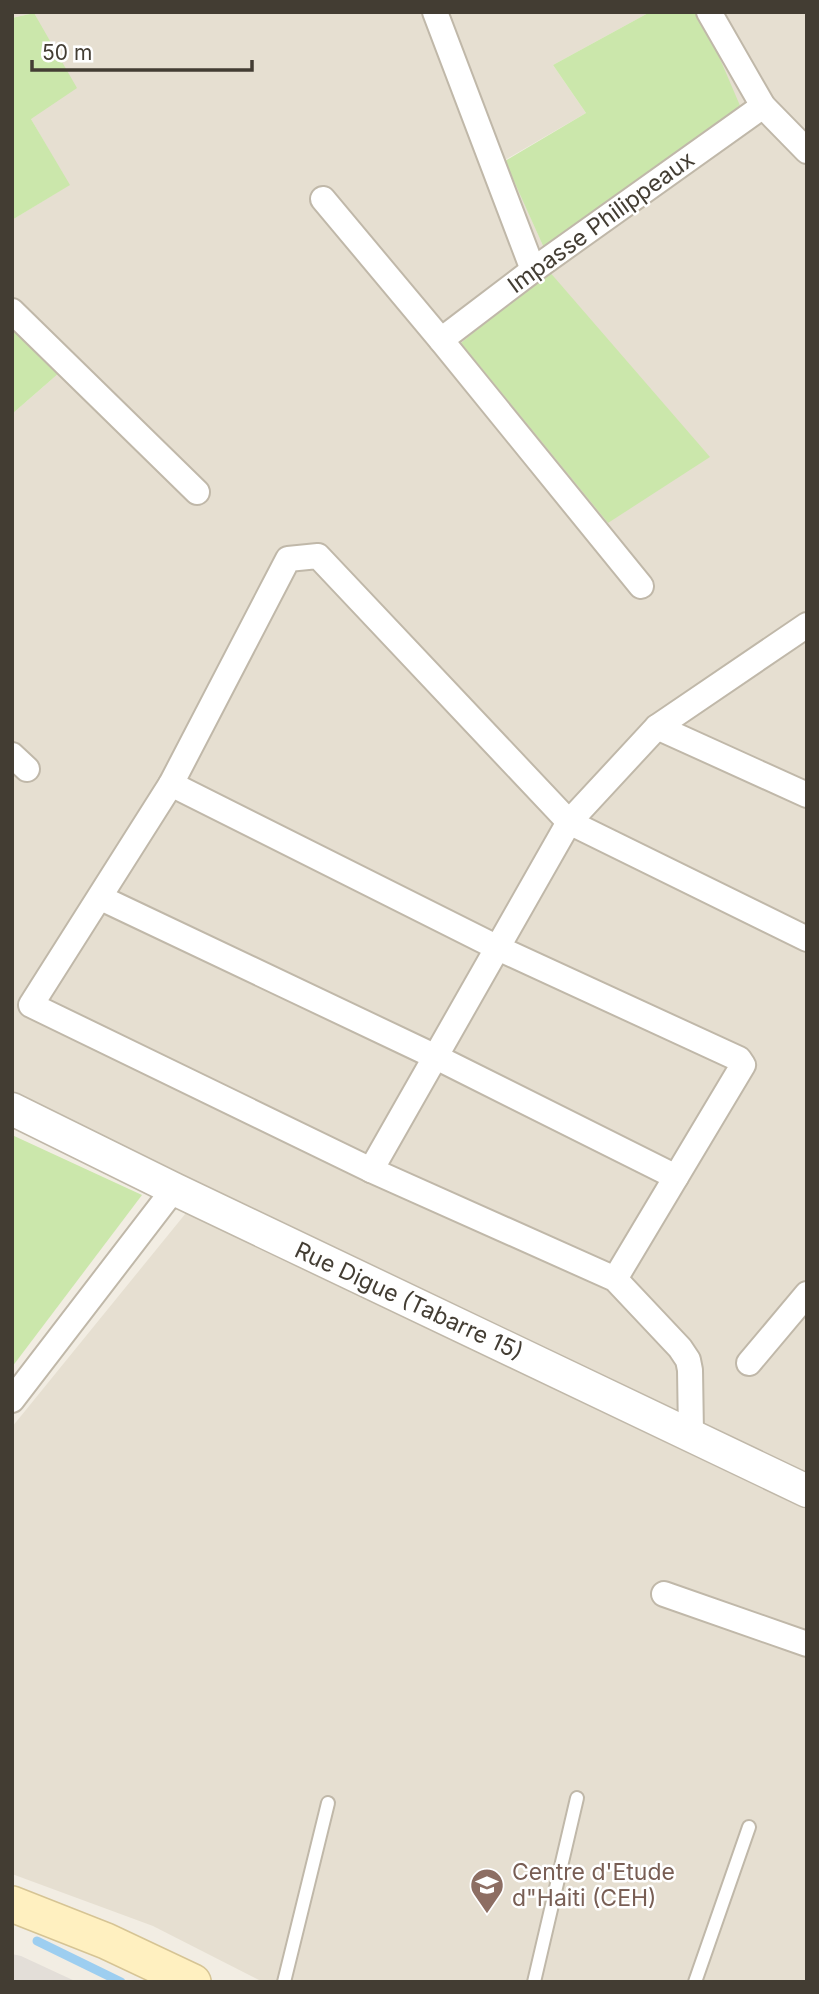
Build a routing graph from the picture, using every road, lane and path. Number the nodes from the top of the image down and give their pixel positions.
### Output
1 (435, 12) edge
2 (709, 12) edge
3 (763, 106) junction
4 (807, 151) edge
5 (323, 199) dead end
6 (533, 270) junction
7 (12, 311) edge
8 (441, 340) junction
9 (197, 492) dead end
10 (641, 586) dead end
11 (807, 625) edge
12 (657, 727) junction
13 (171, 784) junction
14 (807, 795) edge
15 (569, 822) junction
16 (101, 898) junction
17 (807, 939) edge
18 (498, 948) junction
19 (436, 1056) junction
20 (12, 1109) edge
21 (371, 1170) junction
22 (676, 1177) junction
23 (174, 1189) junction
24 (615, 1279) junction
25 (807, 1294) edge
26 (749, 1363) dead end
27 (12, 1400) edge
28 (691, 1434) junction
29 (807, 1491) edge
30 (664, 1594) dead end
31 (807, 1644) edge
32 (577, 1798) dead end
33 (328, 1803) dead end
34 (749, 1827) dead end
35 (12, 1904) edge
36 (193, 1982) edge
37 (284, 1982) edge
38 (534, 1982) edge
39 (695, 1982) edge

1 - 6 street
2 - 3 street
3 - 4 street
3 - 6 street, Impasse Philippeaux
5 - 8 street
6 - 8 street, Impasse Philippeaux
7 - 9 street
8 - 10 street
11 - 12 street
12 - 14 street
12 - 15 street
13 - 15 street
13 - 16 street
13 - 18 street
15 - 17 street
15 - 18 street
16 - 19 street
16 - 21 street
18 - 19 street
18 - 22 street
19 - 21 street
19 - 22 street
20 - 23 street, Rue Digue (Tabarre 15)
21 - 24 street
22 - 24 street
23 - 27 street
23 - 28 street, Rue Digue (Tabarre 15)
24 - 28 street
25 - 26 street
28 - 29 street, Rue Digue (Tabarre 15)
30 - 31 street
32 - 38 lane
33 - 37 lane
34 - 39 lane
35 - 36 main road

